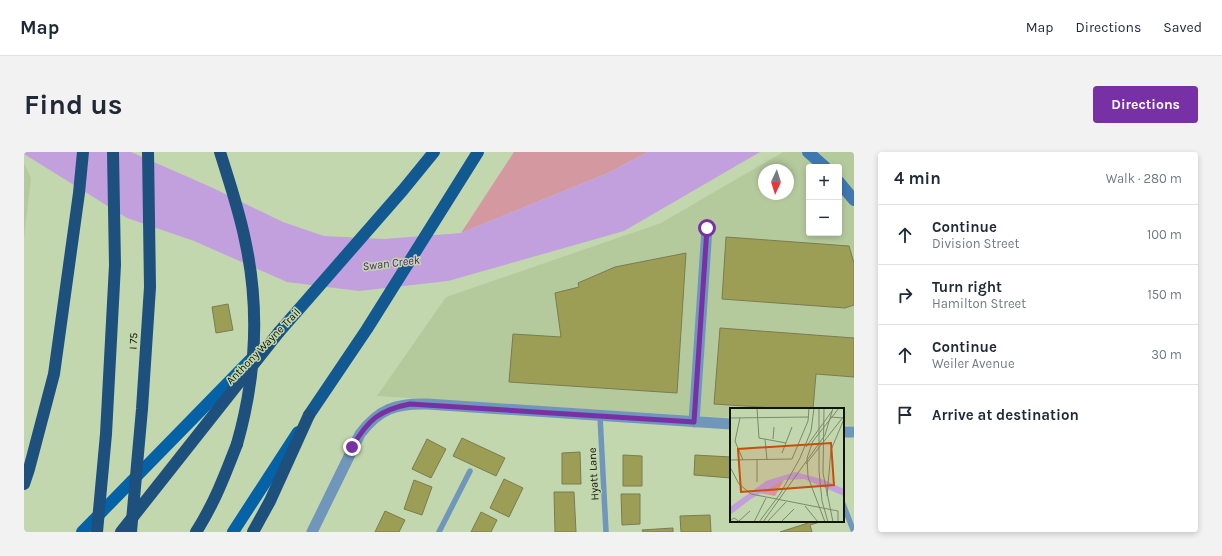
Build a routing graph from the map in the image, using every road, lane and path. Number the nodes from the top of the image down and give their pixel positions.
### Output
1 (83, 152) edge
2 (113, 152) edge
3 (148, 152) edge
4 (220, 152) edge
5 (434, 152) edge
6 (478, 152) edge
7 (808, 152) edge
8 (822, 164) edge
9 (842, 186) edge
10 (854, 200) edge
11 (707, 228) dead end
12 (279, 332) junction
13 (309, 415) junction
14 (600, 416) junction
15 (694, 422) junction
16 (730, 424) edge
17 (470, 471) dead end
18 (24, 484) edge
19 (844, 507) edge
20 (82, 532) edge
21 (97, 532) edge
22 (121, 532) edge
23 (131, 532) edge
24 (196, 532) edge
25 (233, 532) edge
26 (252, 532) edge
27 (312, 532) edge
28 (439, 532) edge
29 (606, 532) edge
30 (854, 532) edge

1 - 18 highway
2 - 21 highway, I 75, bridge
3 - 23 highway, I 75, bridge
4 - 24 highway, bridge
5 - 12 highway, Anthony Wayne Trail
6 - 13 highway
7 - 8 main road
9 - 10 main road
11 - 15 street
12 - 20 main road, Anthony Wayne Trail
12 - 22 highway
13 - 25 main road
13 - 26 highway
14 - 15 street
14 - 27 street
14 - 29 lane, Hyatt Lane
15 - 16 street
17 - 28 lane
19 - 30 lane

